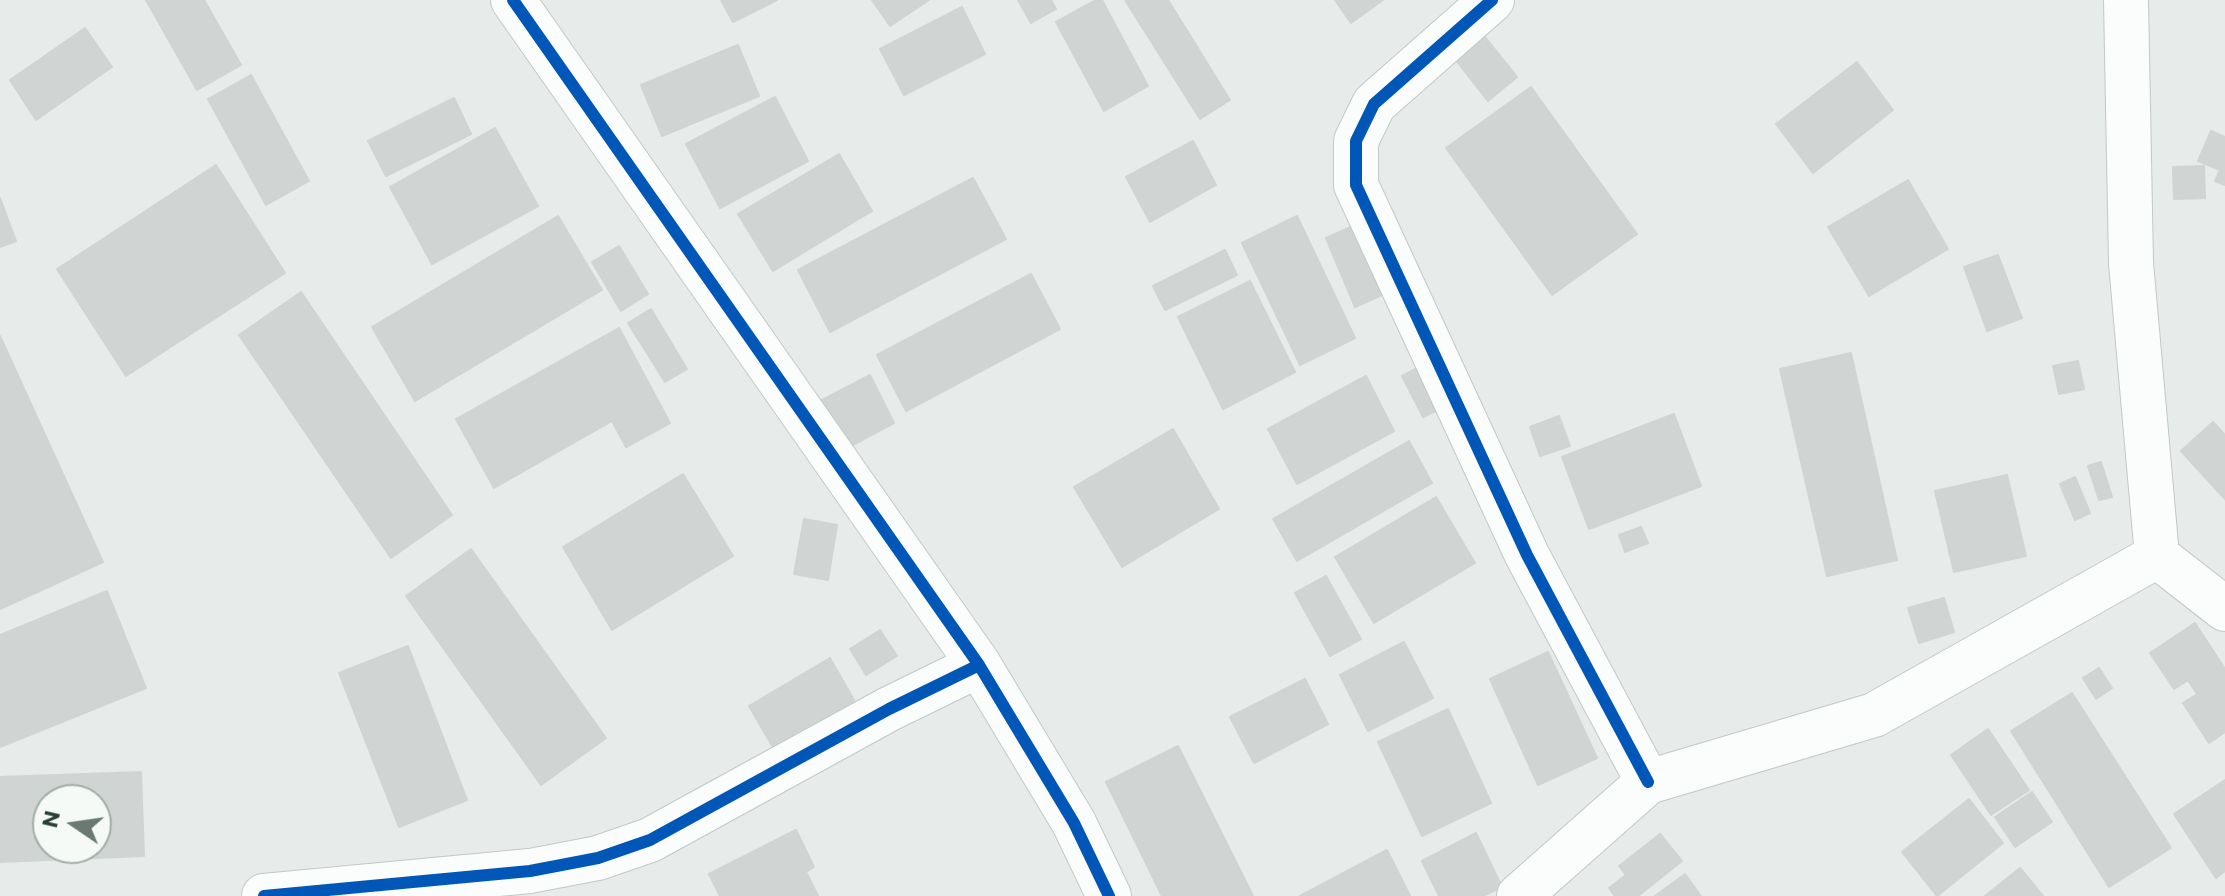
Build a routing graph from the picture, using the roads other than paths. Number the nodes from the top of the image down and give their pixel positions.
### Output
1 (513, 0) edge
2 (1492, 0) edge
3 (2126, 0) edge
4 (2157, 556) junction
5 (2225, 609) edge
6 (979, 665) junction
7 (1648, 782) junction
8 (264, 896) edge
9 (1109, 896) edge
10 (1519, 896) edge

1 - 6 street
2 - 7 street
3 - 4 street
4 - 5 street
4 - 7 street
6 - 8 street
6 - 9 street
7 - 10 street

